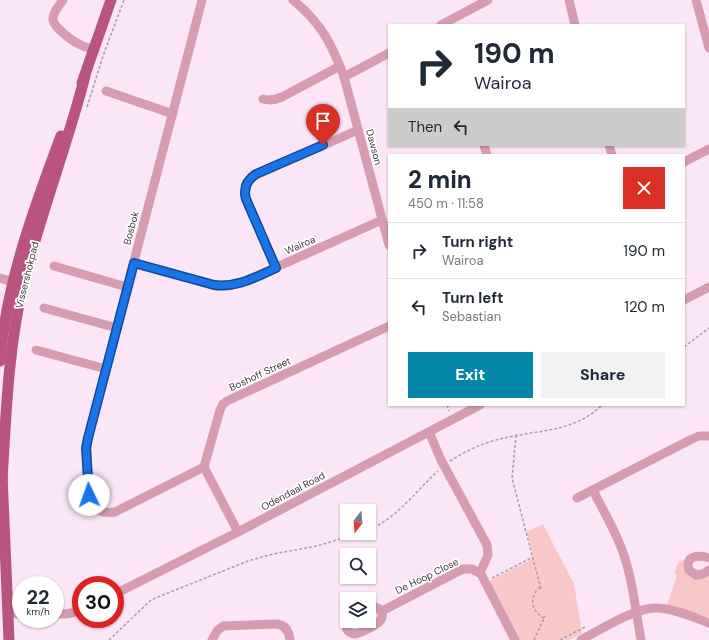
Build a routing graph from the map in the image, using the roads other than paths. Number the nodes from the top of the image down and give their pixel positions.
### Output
1 (62, 0) edge
2 (111, 0) edge
3 (202, 0) edge
4 (488, 0) edge
5 (569, 0) edge
6 (696, 0) edge
7 (296, 1) edge
8 (443, 24) edge
9 (575, 24) edge
10 (709, 48) edge
11 (94, 49) junction
12 (388, 54) edge
13 (340, 66) junction
14 (344, 77) junction
15 (106, 91) dead end
16 (263, 99) dead end
17 (173, 114) junction
18 (358, 130) junction
19 (709, 149) edge
20 (685, 161) edge
21 (382, 220) junction
22 (388, 241) edge
23 (134, 263) junction
24 (54, 266) dead end
25 (276, 268) junction
26 (0, 278) edge
27 (18, 284) junction
28 (127, 287) junction
29 (709, 287) edge
30 (685, 299) edge
31 (44, 308) dead end
32 (388, 326) edge
33 (116, 328) junction
34 (36, 350) dead end
35 (0, 361) edge
36 (106, 369) junction
37 (478, 406) edge
38 (429, 432) junction
39 (709, 436) edge
40 (0, 451) edge
41 (204, 467) junction
42 (2, 481) junction
43 (593, 490) junction
44 (577, 498) dead end
45 (238, 532) junction
46 (709, 558) edge
47 (709, 570) edge
48 (480, 573) junction
49 (124, 589) edge
50 (376, 607) edge
51 (382, 611) junction
52 (636, 612) junction
53 (8, 613) junction
54 (12, 613) edge
55 (709, 623) edge
56 (376, 625) edge
57 (347, 628) edge
58 (369, 628) edge
59 (9, 640) edge
60 (212, 640) edge
61 (290, 640) edge
62 (515, 640) edge
63 (581, 640) edge
64 (641, 640) edge

1 - 11 street
2 - 11 main road, Vissershokpad
3 - 17 street, Bosbok
4 - 8 street
5 - 9 street
6 - 10 street
7 - 13 street, Dawson
11 - 27 main road, Vissershokpad
12 - 14 street
13 - 14 street, Dawson
13 - 16 street
14 - 18 street, Dawson
15 - 17 street
17 - 23 street, Bosbok
18 - 21 street, Dawson
18 - 25 street
19 - 20 street
21 - 22 street, Dawson
21 - 25 street, Wairoa
23 - 25 street, Wairoa
23 - 28 street, Bosbok
24 - 28 street
26 - 27 street
27 - 35 main road, Vissershokpad
27 - 42 main road, Vissershokpad
28 - 33 street, Bosbok
29 - 30 street
31 - 33 street
32 - 41 street, Boshoff Street
33 - 36 street, Bosbok
34 - 36 street
36 - 41 street, Bosbok
37 - 38 street, Odendaal Road
38 - 45 street, Odendaal Road
38 - 48 street
39 - 43 street
40 - 42 main road, Vissershokpad
41 - 45 street
42 - 53 main road, Vissershokpad
43 - 44 street
43 - 52 street
45 - 49 street, Odendaal Road
46 - 47 street
48 - 51 street, De Hoop Close
48 - 62 street
50 - 51 street
51 - 56 street
52 - 55 street
52 - 63 street
52 - 64 street
53 - 54 street
53 - 59 main road, Vissershokpad
57 - 58 street
60 - 61 street

